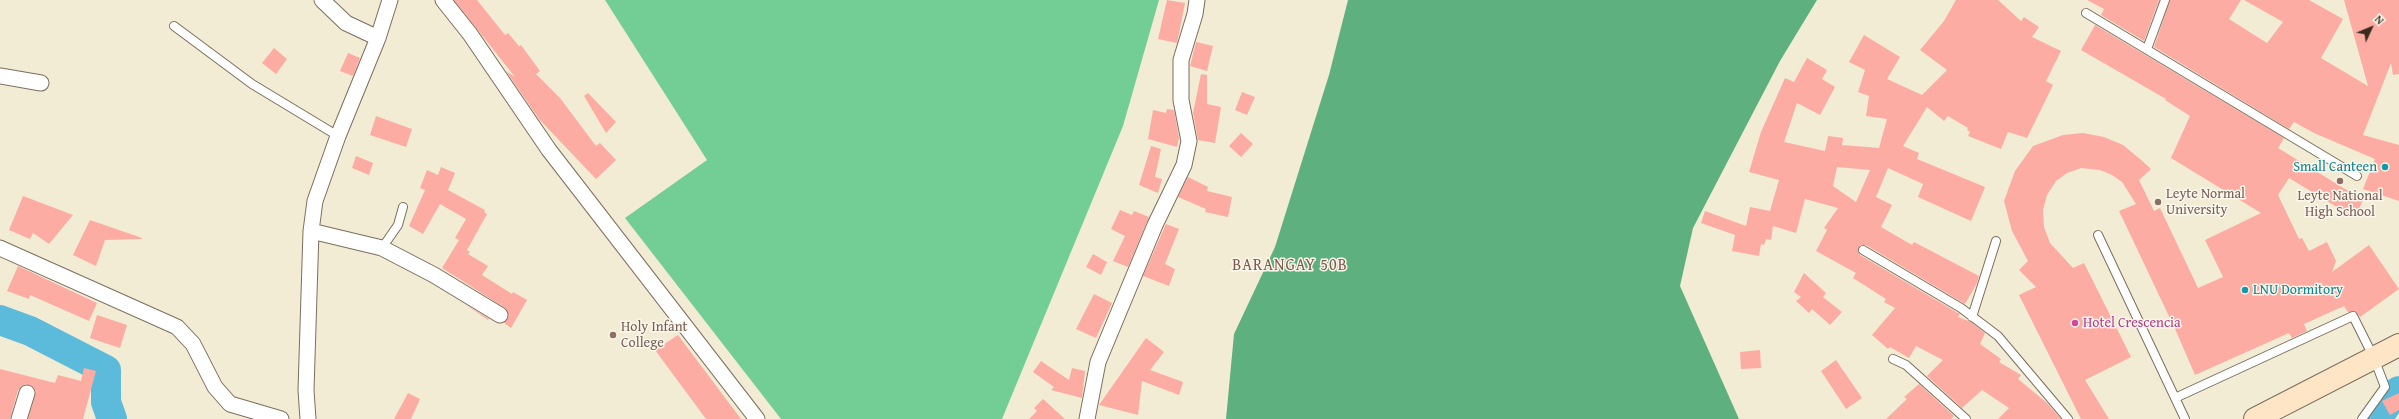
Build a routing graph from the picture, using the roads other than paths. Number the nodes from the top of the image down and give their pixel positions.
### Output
1 (322, 0) edge
2 (390, 0) edge
3 (443, 0) edge
4 (1196, 0) edge
5 (2165, 0) edge
6 (2086, 13) dead end
7 (174, 26) dead end
8 (378, 38) junction
9 (2147, 49) junction
10 (0, 76) edge
11 (41, 83) dead end
12 (338, 136) junction
13 (2357, 176) dead end
14 (403, 207) dead end
15 (311, 231) junction
16 (2098, 235) dead end
17 (1996, 241) dead end
18 (0, 248) edge
19 (382, 248) junction
20 (1863, 250) dead end
21 (500, 315) dead end
22 (1972, 317) junction
23 (2399, 345) edge
24 (2374, 358) junction
25 (1893, 360) dead end
26 (27, 393) dead end
27 (2175, 398) junction
28 (19, 419) edge
29 (281, 419) edge
30 (308, 419) edge
31 (757, 419) edge
32 (1087, 419) edge
33 (1966, 419) edge
34 (2068, 419) edge
35 (2185, 419) edge
36 (2255, 419) edge
37 (2362, 419) edge

1 - 8 street
2 - 8 street
3 - 31 street
4 - 32 street
5 - 9 lane
6 - 9 lane
7 - 12 lane
8 - 12 street
9 - 13 lane
10 - 11 street
12 - 15 street
14 - 19 lane
15 - 19 street
15 - 30 street
16 - 27 lane
17 - 22 lane
18 - 29 street
19 - 21 street
20 - 22 lane
22 - 34 lane
23 - 24 main road
24 - 27 lane
24 - 36 main road
24 - 37 lane
25 - 33 lane
26 - 28 street
27 - 35 lane

